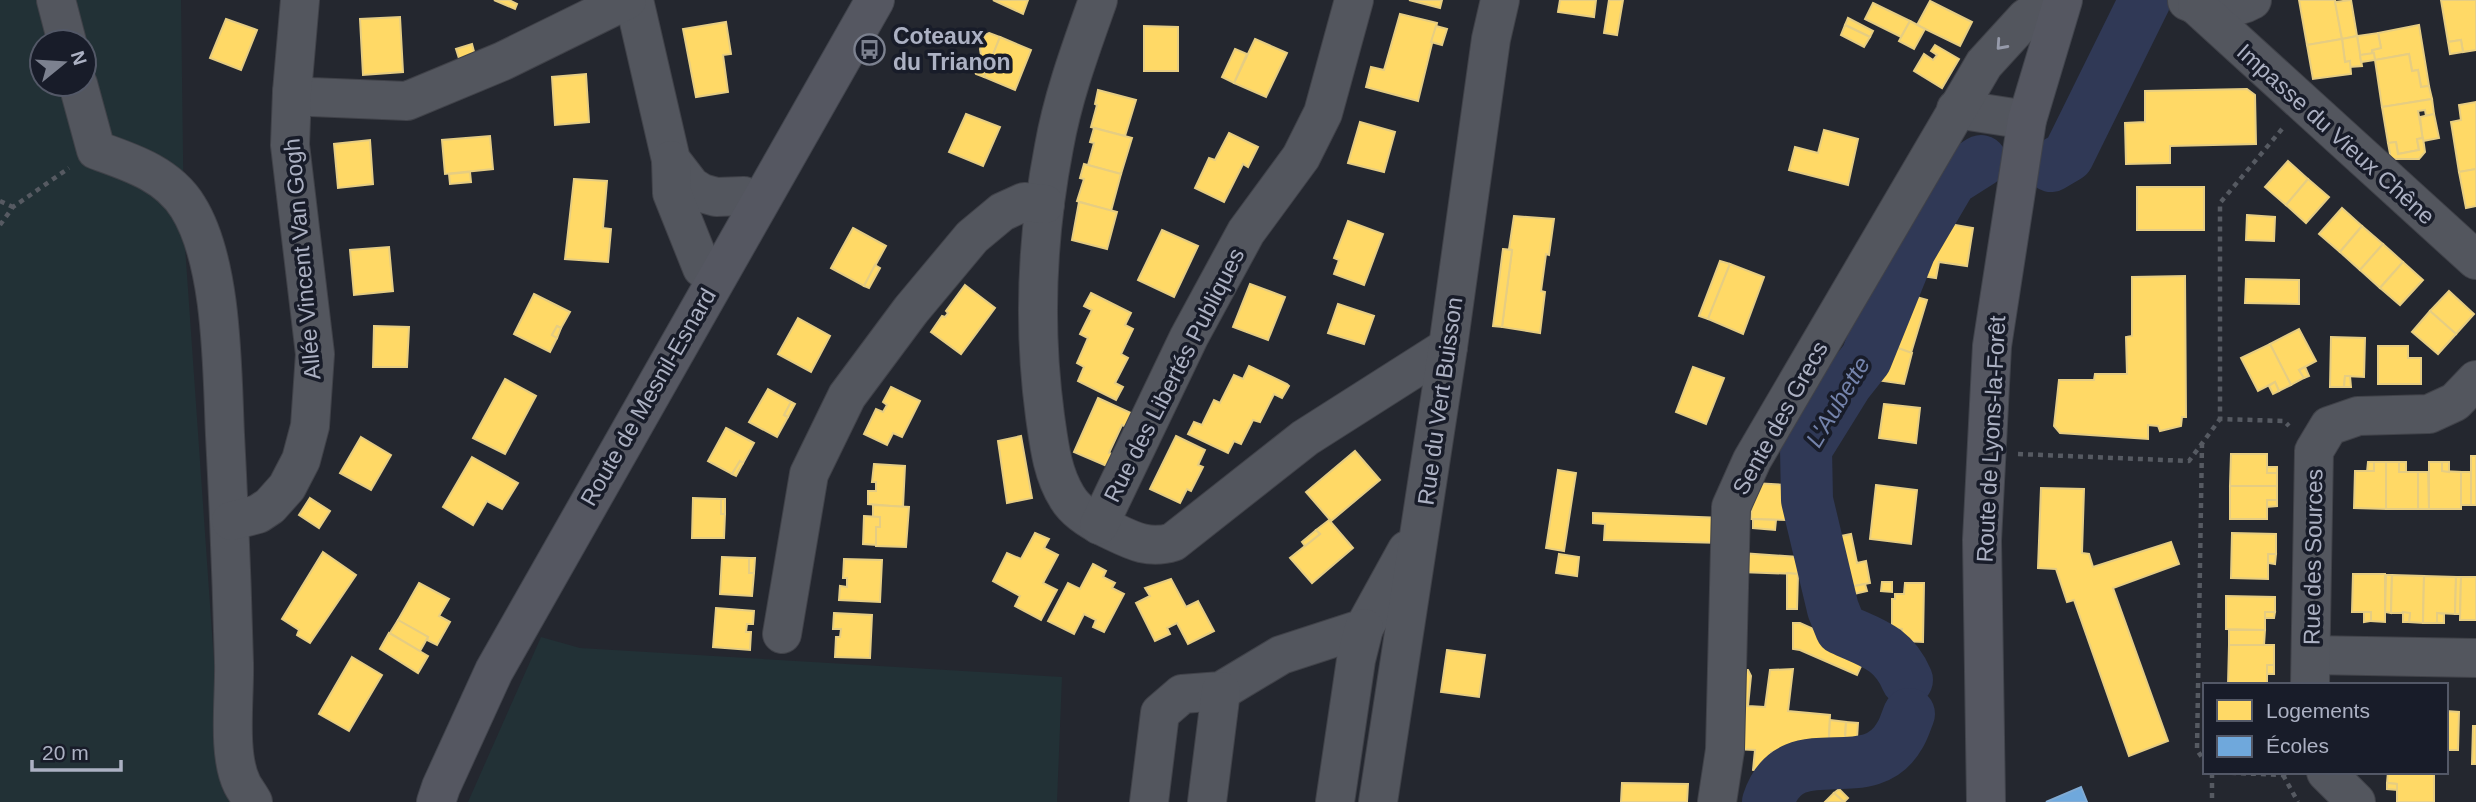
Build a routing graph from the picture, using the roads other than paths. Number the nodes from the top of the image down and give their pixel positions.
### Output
1 (56, 0) edge
2 (300, 0) edge
3 (628, 0) edge
4 (634, 0) edge
5 (855, 0) edge
6 (875, 0) edge
7 (1098, 0) edge
8 (1354, 0) edge
9 (1500, 0) edge
10 (2052, 0) edge
11 (2063, 0) edge
12 (2252, 0) edge
13 (2191, 3) edge
14 (63, 28) edge
15 (292, 92) junction
16 (82, 98) edge
17 (1956, 109) junction
18 (2027, 120) junction
19 (671, 160) junction
20 (744, 196) junction
21 (1045, 204) junction
22 (2476, 260) edge
23 (702, 268) junction
24 (1448, 347) junction
25 (2476, 380) edge
26 (1422, 520) junction
27 (231, 521) junction
28 (1099, 525) junction
29 (1364, 628) junction
30 (782, 634) dead end
31 (2476, 658) edge
32 (2311, 670) edge
33 (1221, 691) junction
34 (2328, 774) edge
35 (253, 802) edge
36 (417, 802) edge
37 (436, 802) edge
38 (1149, 802) edge
39 (1207, 802) edge
40 (1335, 802) edge
41 (1378, 802) edge
42 (1717, 802) edge
43 (1986, 802) edge
44 (2356, 802) edge

1 - 14 street
2 - 15 street, Allée Vincent Van Gogh
3 - 15 street
4 - 19 street
5 - 20 main road, Route de Mesnil-Esnard
6 - 37 main road, Route de Mesnil-Esnard
7 - 21 street
8 - 28 street, Rue des Libertés Publiques
9 - 24 street, Rue du Vert Buisson
10 -> 17 street, Sente des Grecs
11 - 18 main road, Route de Lyons-la-Forêt
12 - 13 street
13 - 22 street, Impasse du Vieux Chêne
15 - 27 street, Allée Vincent Van Gogh
16 - 27 street
17 - 18 street
17 - 42 street, Sente des Grecs
18 - 43 main road, Route de Lyons-la-Forêt
19 - 20 street
19 - 23 street
20 - 23 main road, Route de Mesnil-Esnard
21 - 28 street
21 - 30 street
23 - 36 main road, Route de Mesnil-Esnard
24 - 26 street, Rue du Vert Buisson
24 - 28 street
25 - 32 street, Rue des Sources
26 - 29 street
26 - 41 street, Rue du Vert Buisson
27 - 35 street
29 - 33 street
29 - 40 street
31 - 32 street
33 - 38 street
33 - 39 street
34 - 44 street

